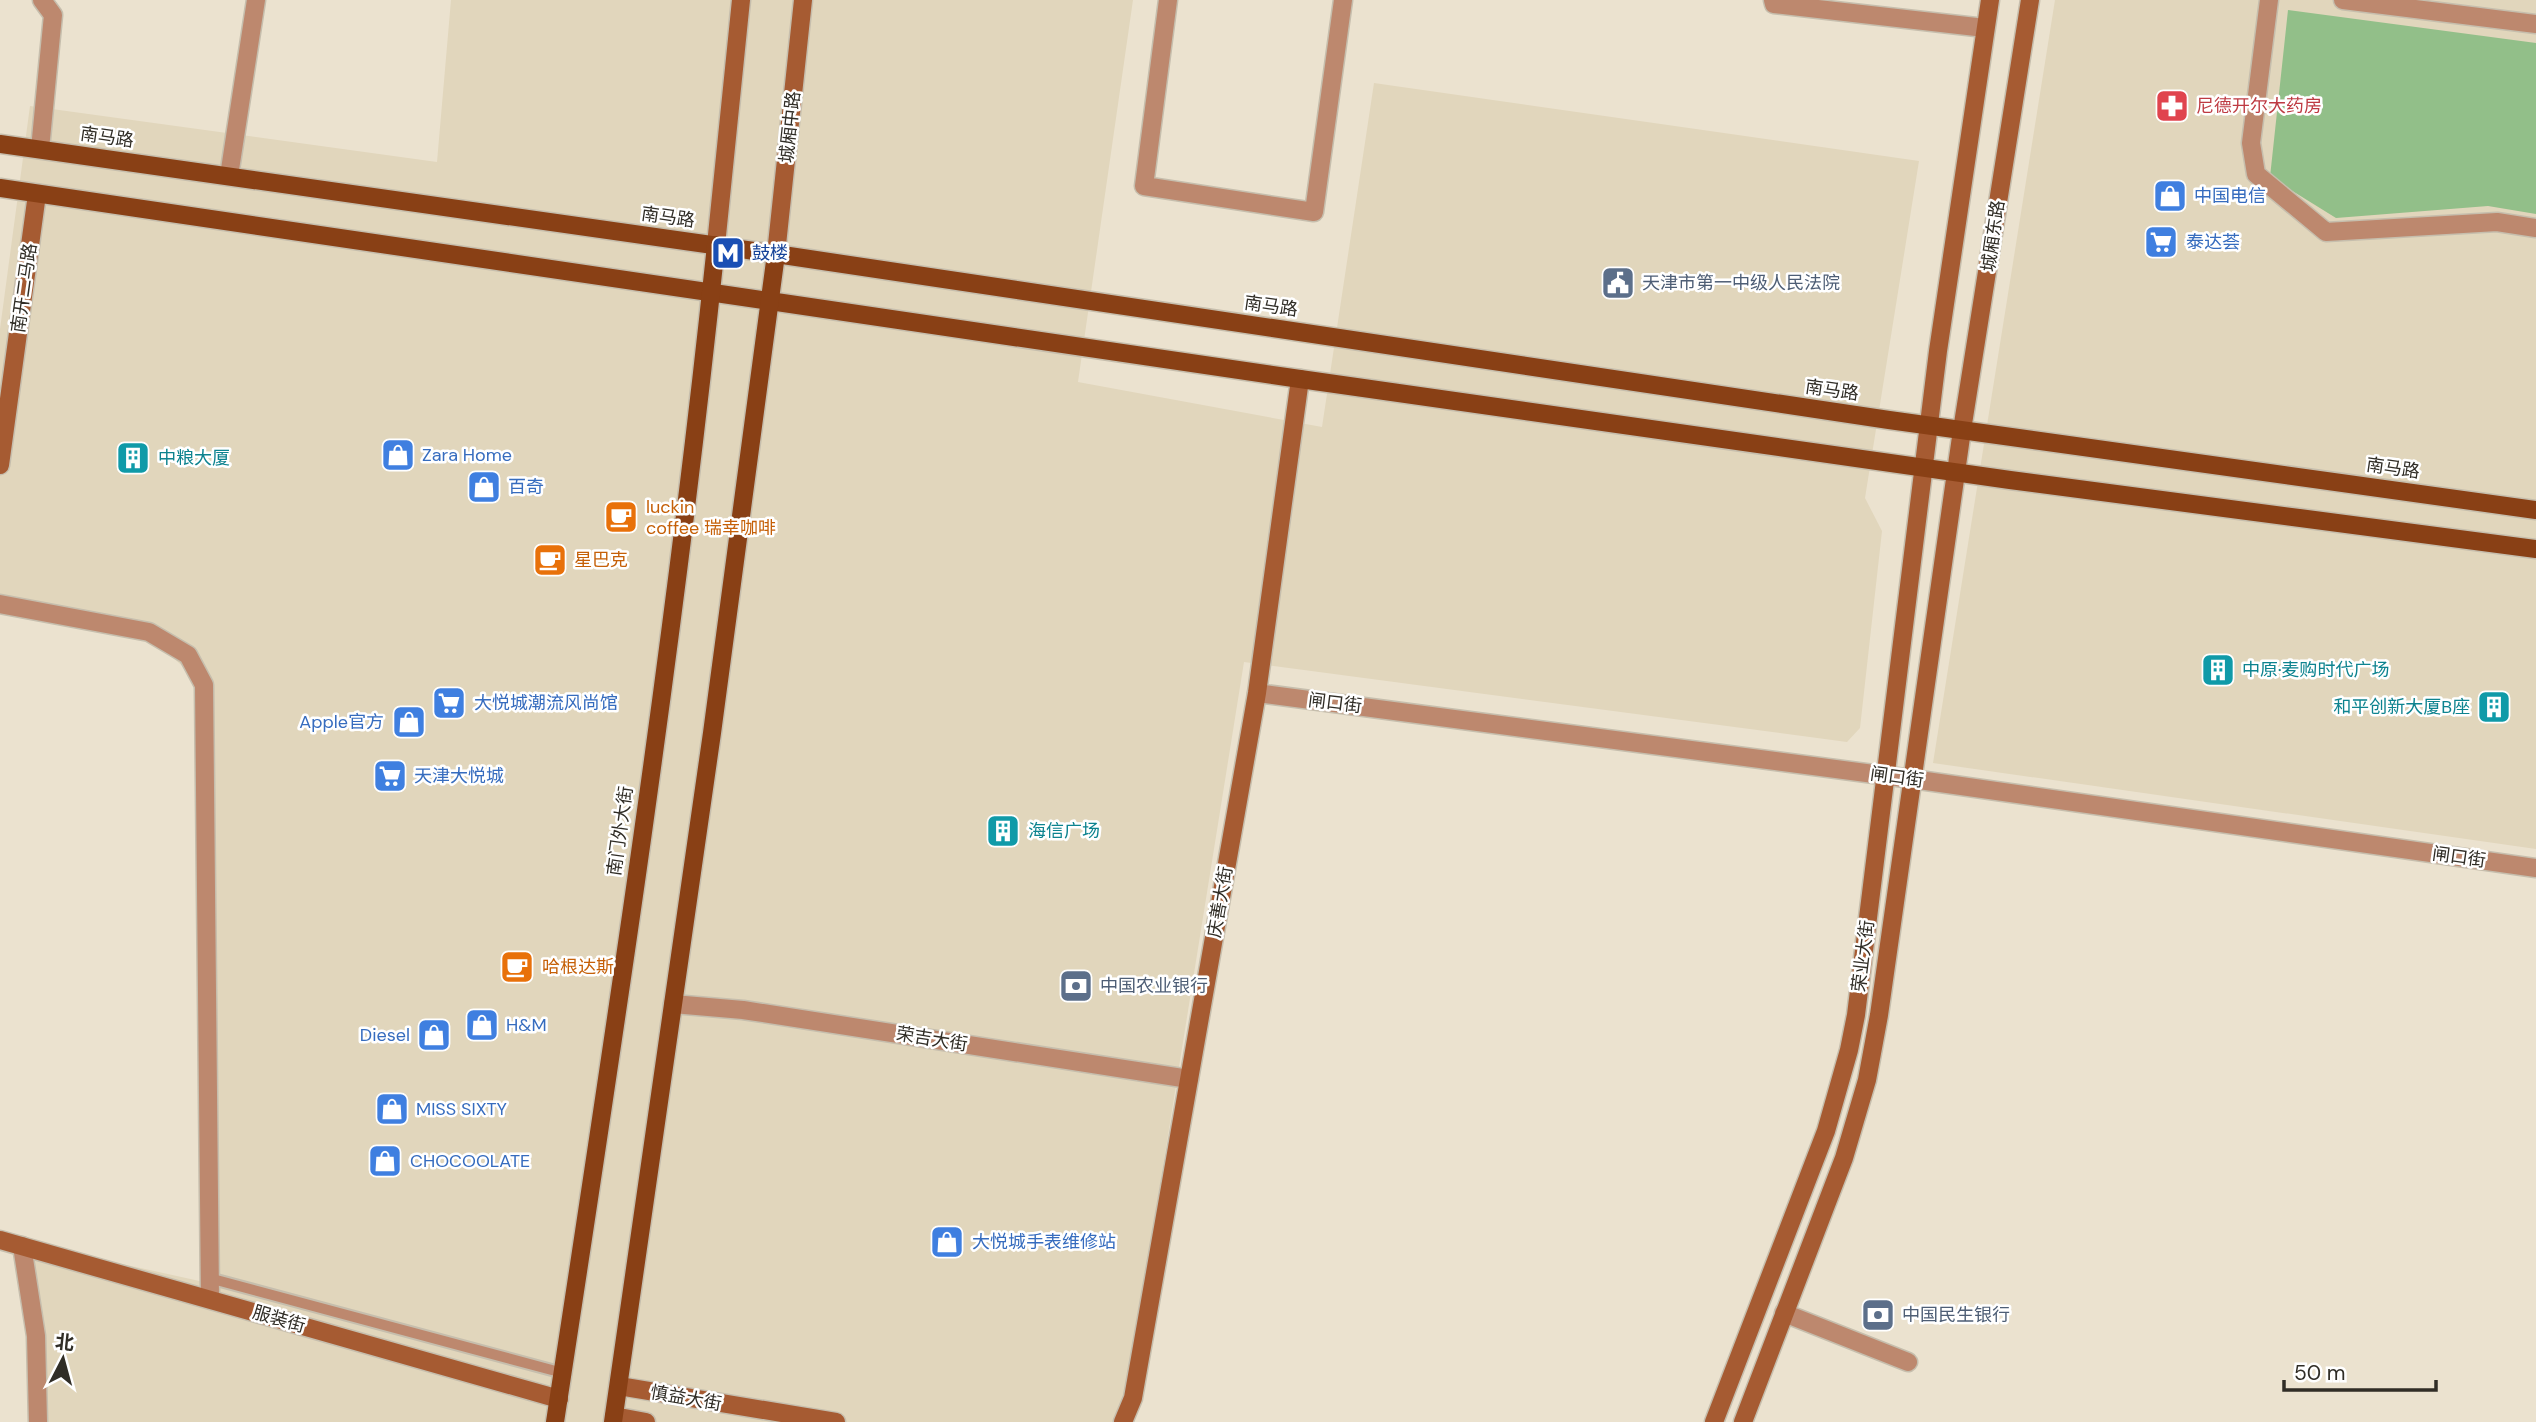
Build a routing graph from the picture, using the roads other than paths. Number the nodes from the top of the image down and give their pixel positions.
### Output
1 (42, 0) edge
2 (256, 0) edge
3 (741, 0) edge
4 (803, 0) edge
5 (1168, 0) edge
6 (1343, 0) edge
7 (1773, 0) edge
8 (1990, 0) edge
9 (2030, 0) edge
10 (2269, 0) edge
11 (2343, 0) edge
12 (2536, 24) edge
13 (1985, 28) junction
14 (0, 144) edge
15 (40, 149) junction
16 (229, 177) junction
17 (0, 188) edge
18 (37, 194) junction
19 (2536, 228) edge
20 (716, 245) junction
21 (776, 254) junction
22 (711, 292) junction
23 (770, 300) junction
24 (1300, 379) junction
25 (1929, 425) junction
26 (1962, 429) junction
27 (2, 442) edge
28 (0, 465) edge
29 (1924, 468) junction
30 (1957, 472) junction
31 (2536, 510) edge
32 (2536, 549) edge
33 (0, 604) edge
34 (1257, 693) junction
35 (1886, 776) junction
36 (1912, 779) junction
37 (2536, 868) edge
38 (673, 1004) junction
39 (1189, 1079) junction
40 (0, 1240) edge
41 (22, 1246) junction
42 (209, 1278) junction
43 (209, 1299) junction
44 (1784, 1313) junction
45 (1908, 1362) dead end
46 (563, 1373) junction
47 (619, 1386) junction
48 (559, 1399) junction
49 (614, 1419) edge
50 (38, 1422) edge
51 (555, 1422) edge
52 (646, 1422) edge
53 (836, 1422) edge
54 (1123, 1422) edge
55 (1714, 1422) edge
56 (1744, 1422) edge

1 - 15 street
2 - 16 street
3 - 20 street
4 - 21 street, 城厢中路
5 - 6 street
7 - 13 street
8 - 13 street
9 - 26 street, 城厢东路
10 - 19 street
11 - 12 street
13 - 25 street
14 - 15 main road, 南马路
15 - 16 main road, 南马路
16 - 20 main road, 南马路
17 - 18 main road
18 - 22 main road
18 - 27 street, 南开二马路
20 - 21 main road, 南马路
20 - 22 main road, 南门外大街
21 - 23 main road
21 - 25 main road, 南马路
22 - 23 main road
22 - 46 main road, 南门外大街
23 - 24 main road
23 - 38 main road
24 - 29 main road
24 - 34 street, 庆善大街
25 - 26 main road, 南马路
25 - 29 street
26 - 30 street, 城厢东路
26 - 31 main road, 南马路
27 - 28 street, 南开二马路
29 - 30 main road
29 - 35 street, 荣业大街
30 - 32 main road
30 - 36 street, 荣业大街
33 - 42 street
34 - 35 street, 闸口街
34 - 39 street, 庆善大街
35 - 36 street, 闸口街
35 - 55 street, 荣业大街
36 - 37 street, 闸口街
36 - 44 street, 荣业大街
38 - 39 street, 荣吉大街
38 - 47 main road
39 - 54 street, 庆善大街
40 - 41 street, 服装街
41 - 43 street, 服装街
41 - 50 street
42 - 43 street
42 - 46 lane
43 - 48 street, 服装街
44 - 45 street
44 - 56 street, 荣业大街
46 - 48 main road, 南门外大街
47 - 49 main road
47 - 53 street, 慎益大街
48 - 51 main road, 南门外大街
49 - 52 street, 慎益大街

